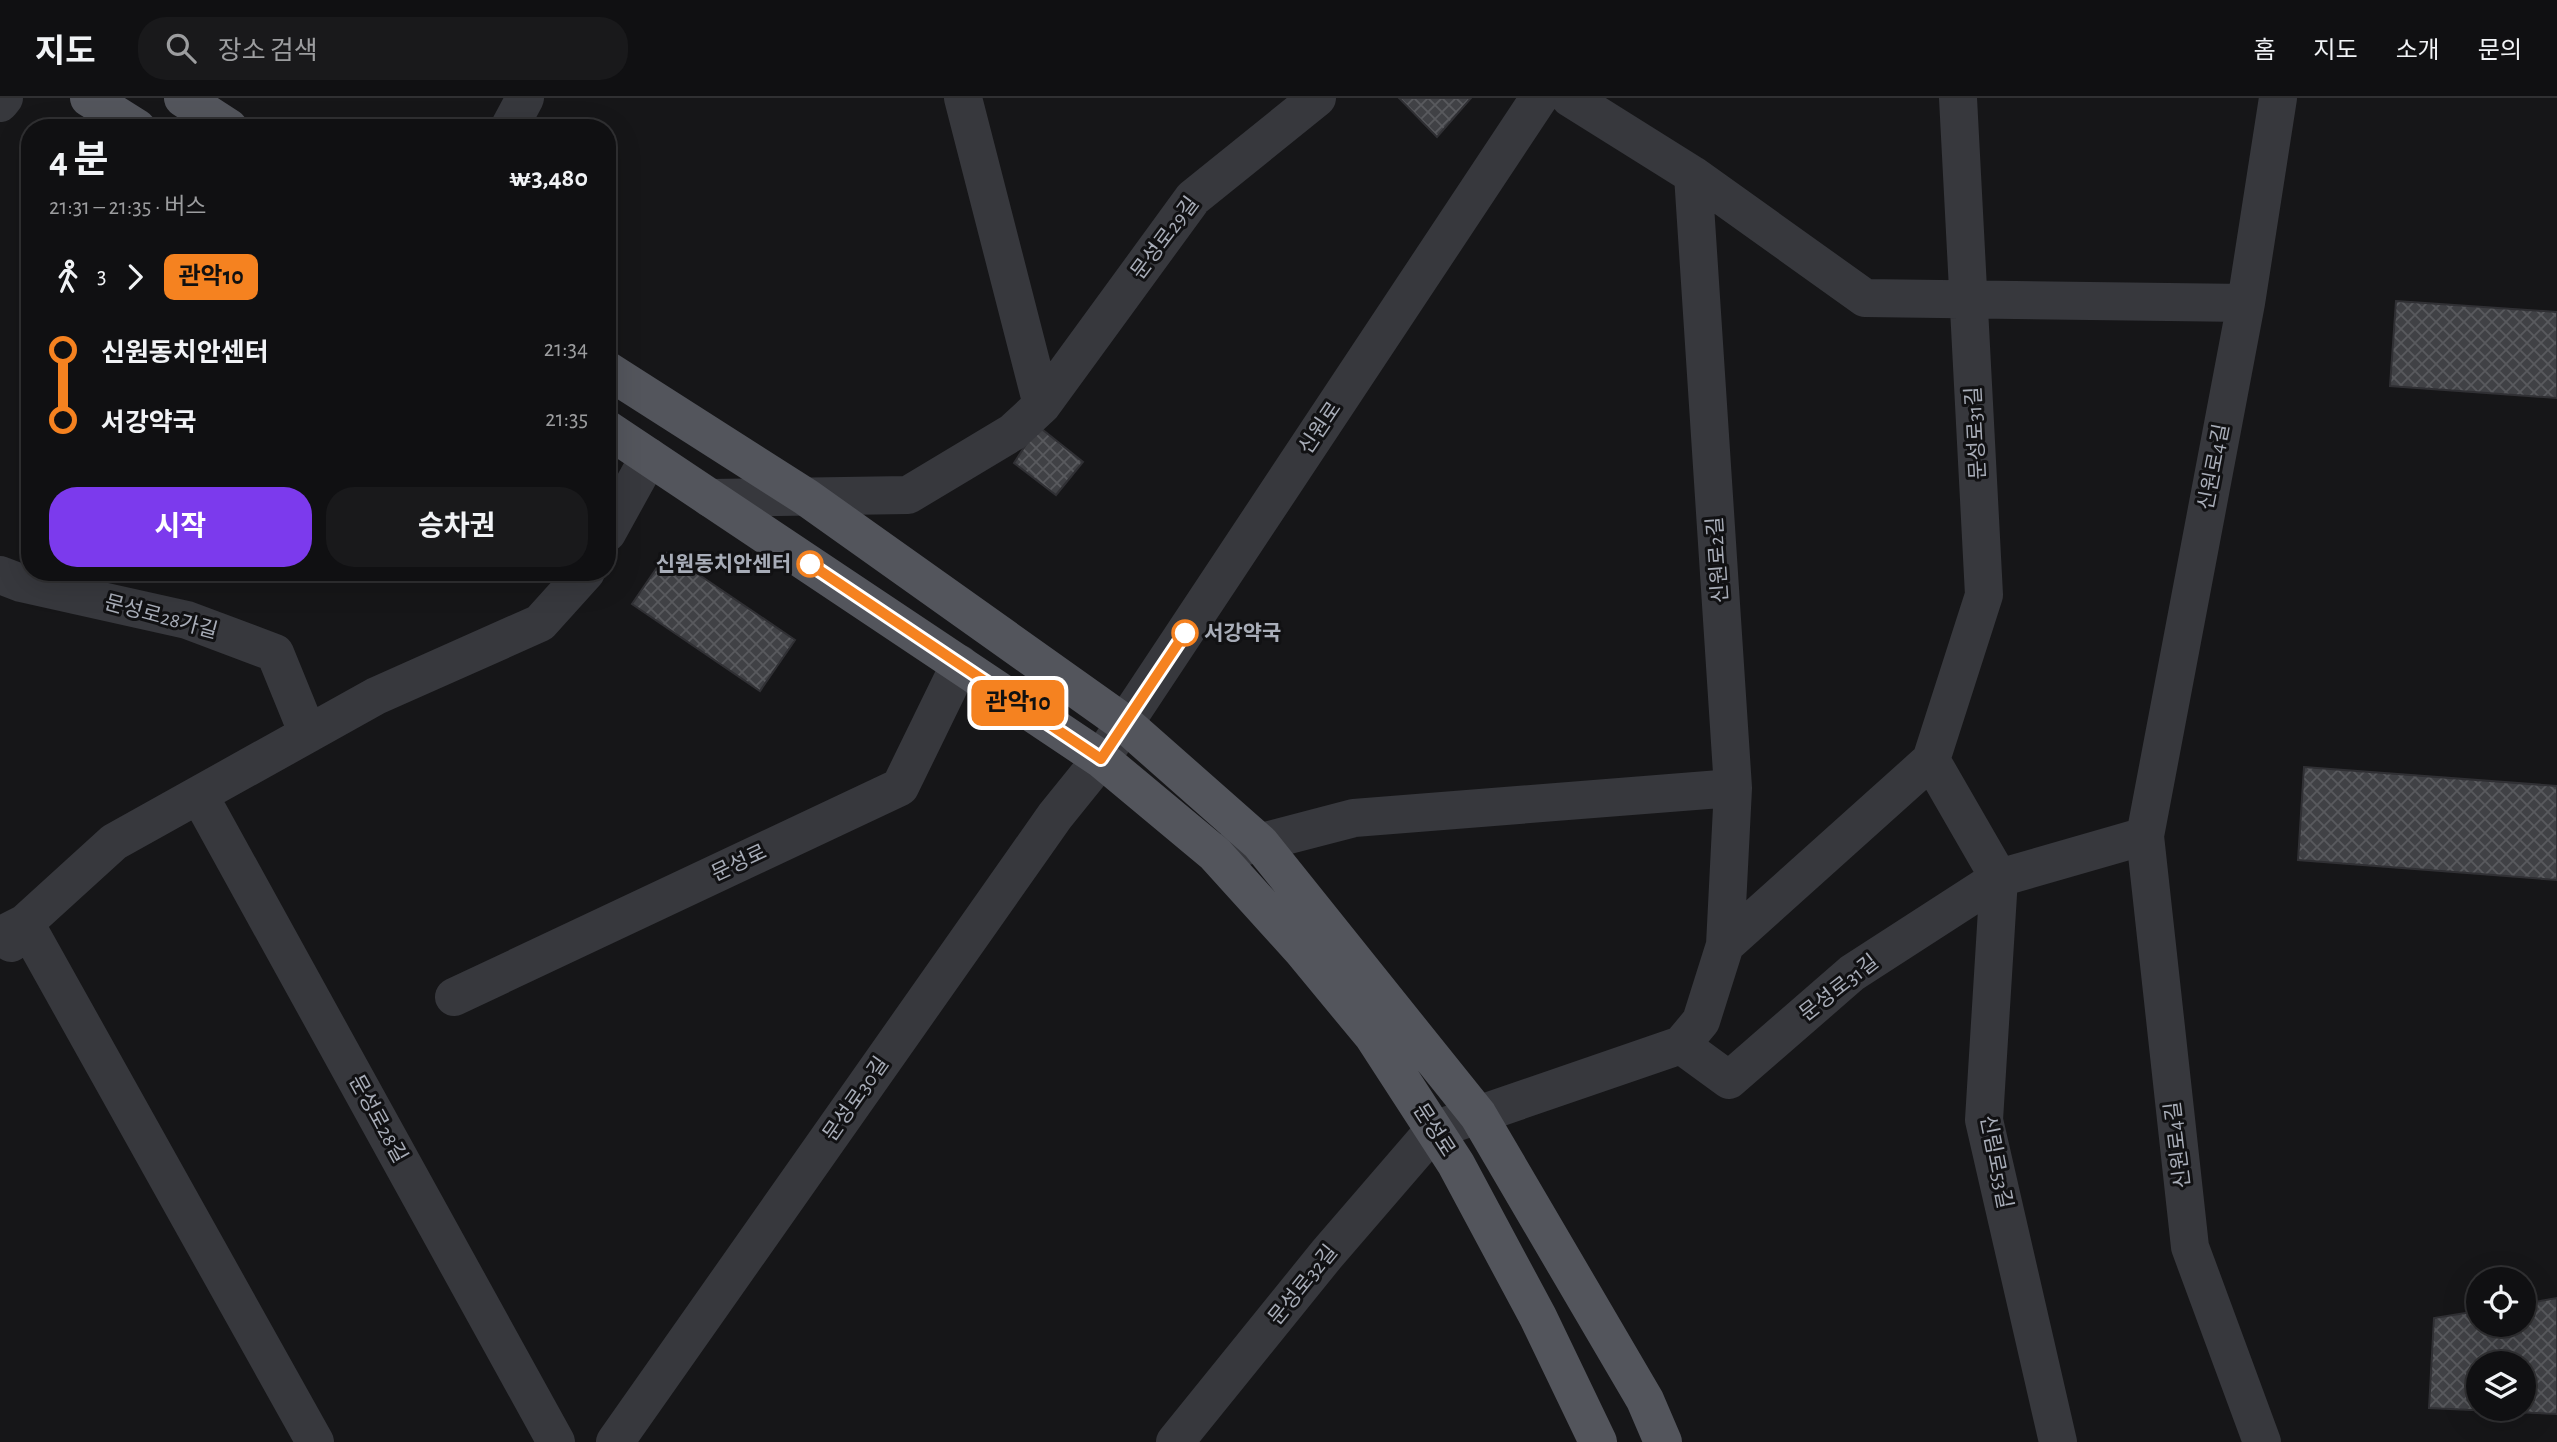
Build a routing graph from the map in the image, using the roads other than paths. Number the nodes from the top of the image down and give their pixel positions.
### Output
1 (4, 98) edge
2 (89, 98) edge
3 (183, 98) edge
4 (525, 98) edge
5 (963, 98) edge
6 (1317, 98) edge
7 (1539, 98) edge
8 (1570, 98) edge
9 (1958, 98) edge
10 (2278, 98) edge
11 (0, 103) edge
12 (123, 119) edge
13 (215, 119) edge
14 (514, 119) edge
15 (1693, 174) junction
16 (1970, 300) junction
17 (2246, 303) junction
18 (616, 376) edge
19 (1042, 405) junction
20 (616, 435) edge
21 (649, 457) junction
22 (806, 497) junction
23 (710, 498) junction
24 (616, 517) edge
25 (0, 575) edge
26 (578, 581) edge
27 (960, 664) junction
28 (1124, 723) junction
29 (308, 734) junction
30 (1101, 759) junction
31 (1931, 760) junction
32 (1733, 788) junction
33 (199, 795) junction
34 (2145, 836) junction
35 (1260, 843) junction
36 (1215, 854) junction
37 (1999, 877) junction
38 (12, 930) edge
39 (1725, 945) junction
40 (0, 959) edge
41 (454, 997) dead end
42 (1681, 1045) junction
43 (1478, 1115) junction
44 (1434, 1130) junction
45 (315, 1442) edge
46 (556, 1442) edge
47 (615, 1442) edge
48 (1175, 1442) edge
49 (1598, 1442) edge
50 (1663, 1442) edge
51 (2058, 1442) edge
52 (2262, 1442) edge

1 - 11 street
2 - 12 main road
3 - 13 main road
4 - 14 street
5 - 19 street
6 - 19 street, 문성로29길
7 - 28 street, 신원로
8 - 15 street
9 - 16 street, 문성로31길
10 - 17 street, 신원로4길
15 - 16 street
15 - 32 street, 신원로2길
16 - 17 street
16 - 31 street, 문성로31길
17 - 34 street, 신원로4길
18 - 22 main road
19 - 22 street, 문성로29길
20 - 21 main road, 문성로
21 - 23 main road, 문성로
21 - 24 street
22 - 23 street, 문성로29길
22 - 28 main road
23 - 27 main road, 문성로
25 - 29 street, 문성로28가길
26 - 29 street
27 - 30 main road, 문성로
27 - 41 street, 문성로
28 - 30 street, 신원로
28 - 35 main road
29 - 33 street
30 - 36 main road, 문성로
30 - 47 street, 문성로30길
31 - 37 street
31 - 39 street
32 - 35 street
32 - 39 street, 신원로2길
33 - 38 street
33 - 46 street, 문성로28길
34 - 37 street
34 - 52 street, 신원로4길
35 - 36 street
35 - 43 main road
36 - 44 main road, 문성로
37 - 42 street, 문성로31길
37 - 51 street, 신림로53길
38 - 40 street
38 - 45 street
39 - 42 street
42 - 43 street
43 - 44 street
43 - 50 main road
44 - 48 street, 문성로32길
44 - 49 main road, 문성로

